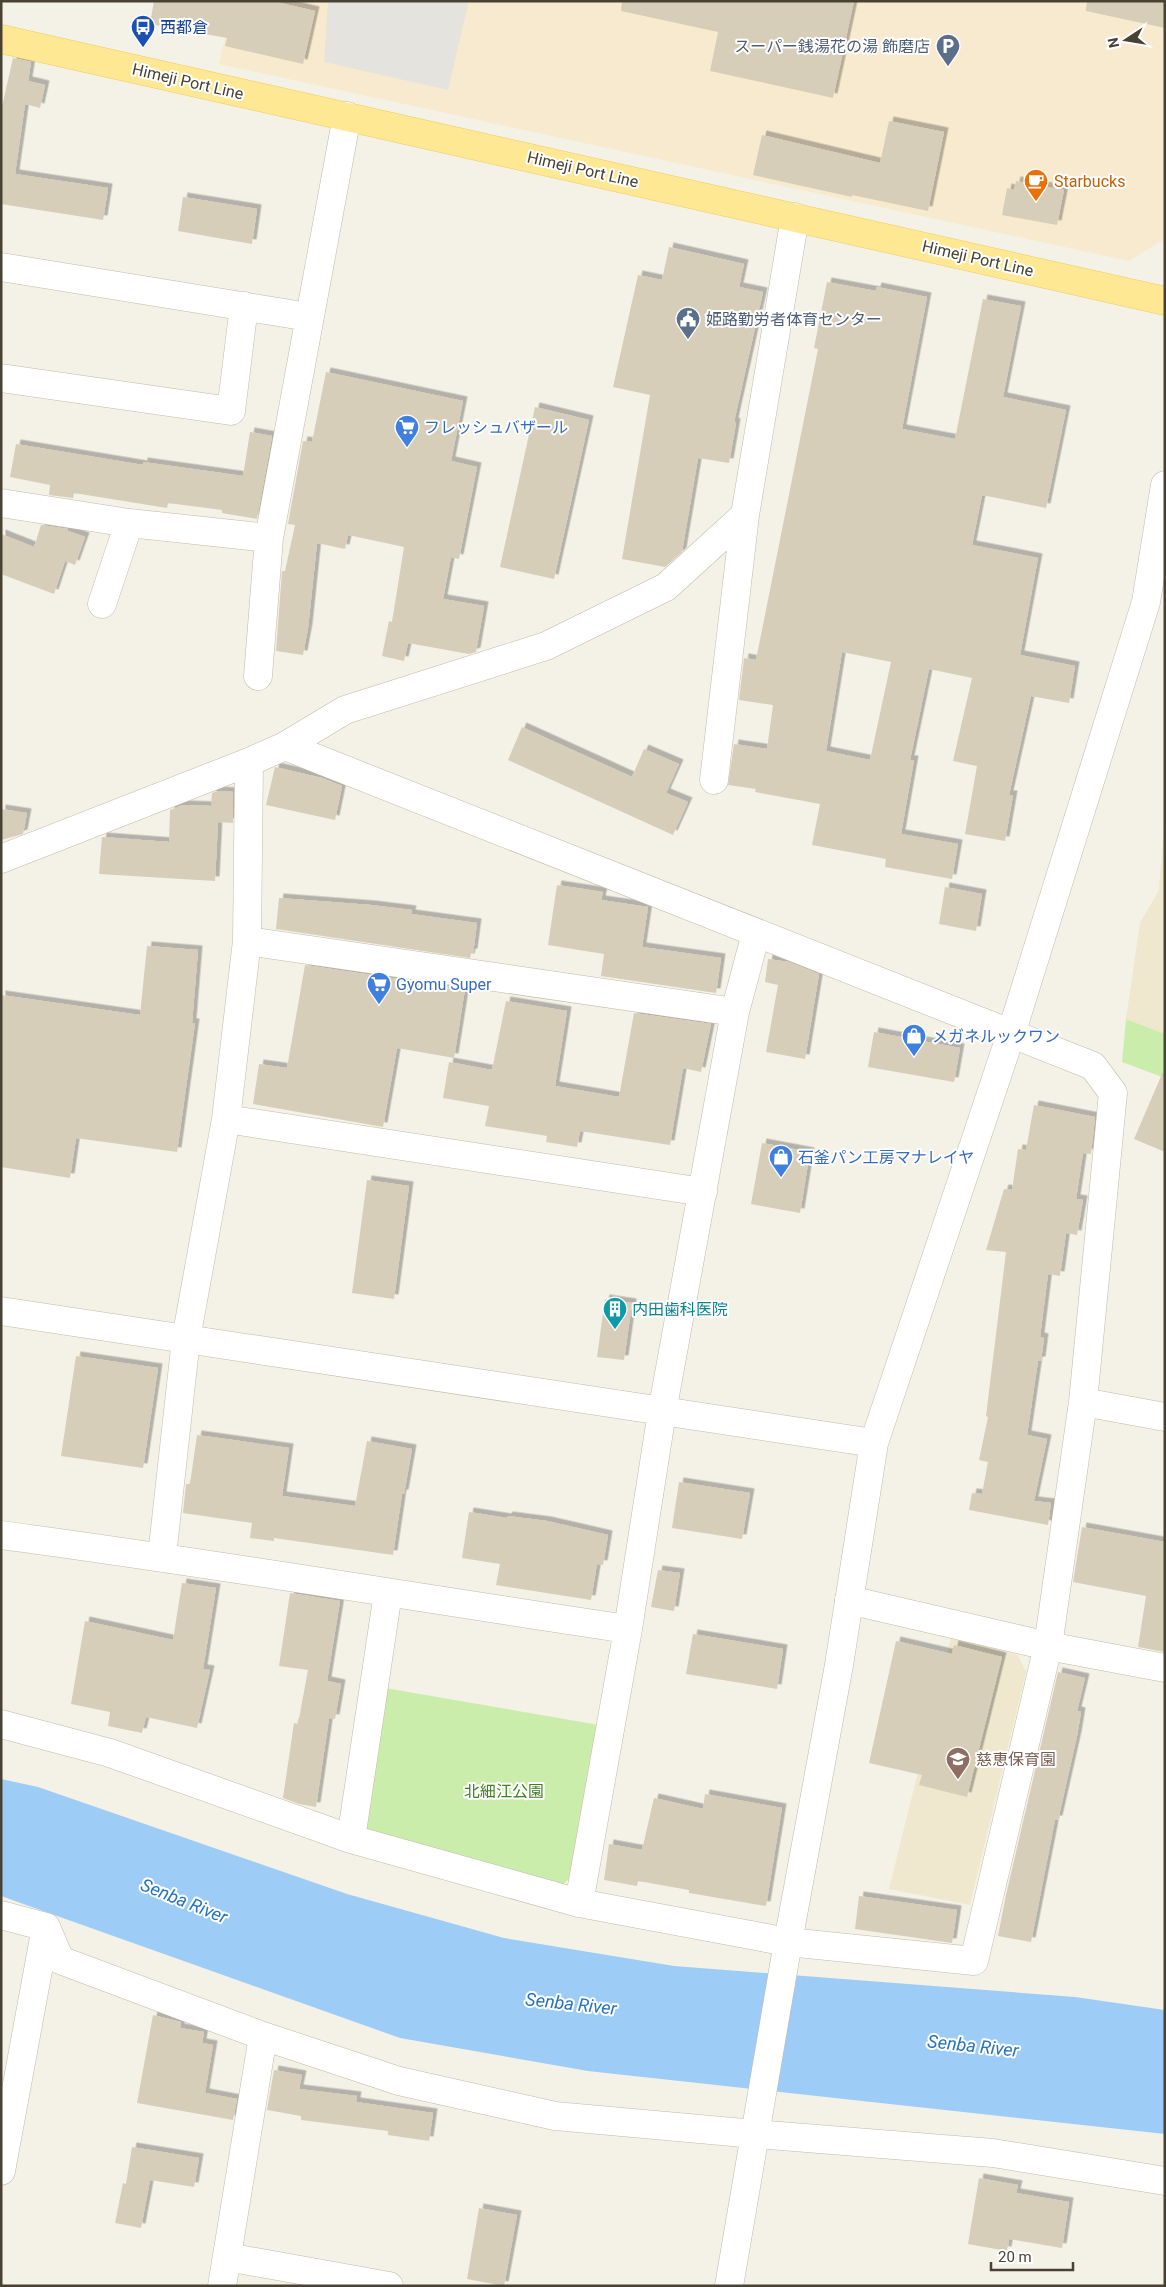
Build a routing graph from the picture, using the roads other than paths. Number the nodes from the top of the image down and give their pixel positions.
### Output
1 (1, 39) edge
2 (347, 116) junction
3 (795, 217) junction
4 (1, 267) edge
5 (1165, 300) edge
6 (244, 306) junction
7 (310, 316) junction
8 (1, 378) edge
9 (1165, 485) edge
10 (1, 503) edge
11 (746, 515) junction
12 (129, 523) junction
13 (269, 538) junction
14 (102, 604) dead end
15 (258, 676) dead end
16 (285, 746) junction
17 (249, 762) junction
18 (714, 780) dead end
19 (1, 859) edge
20 (756, 933) junction
21 (247, 941) junction
22 (735, 1012) junction
23 (1011, 1034) junction
24 (226, 1119) junction
25 (703, 1192) junction
26 (1, 1311) edge
27 (186, 1339) junction
28 (1083, 1402) junction
29 (662, 1412) junction
30 (1165, 1417) edge
31 (874, 1443) junction
32 (1, 1535) edge
33 (162, 1556) junction
34 (388, 1593) junction
35 (849, 1600) junction
36 (628, 1629) junction
37 (1048, 1646) junction
38 (1165, 1668) edge
39 (1, 1724) edge
40 (351, 1839) junction
41 (579, 1903) junction
42 (1, 1915) edge
43 (46, 1927) junction
44 (788, 1942) junction
45 (263, 2036) junction
46 (755, 2134) junction
47 (1, 2171) edge
48 (1165, 2181) edge
49 (227, 2257) junction
50 (222, 2286) edge
51 (390, 2286) edge
52 (729, 2286) edge

1 - 2 main road, Himeji Port Line
2 - 3 main road, Himeji Port Line
2 - 7 street
3 - 5 main road, Himeji Port Line
3 - 11 street
4 - 6 street
6 - 7 street
6 - 8 street
7 - 13 street
9 - 23 street
10 - 12 street
11 - 16 street
11 - 18 street
12 - 13 street
12 - 14 street
13 - 15 street
16 - 17 street
16 - 20 street
17 - 19 street
17 - 21 street
20 - 22 street
20 - 23 street
21 - 22 street
21 - 24 street
22 - 25 street
23 - 28 street
23 - 31 street
24 - 25 street
24 - 27 street
25 - 29 street
26 - 27 street
27 - 29 street
27 - 33 street
28 - 30 street
28 - 37 street
29 - 31 street
29 - 36 street
31 - 35 street
32 - 33 street
33 - 34 street
34 - 36 street
34 - 40 street
35 - 37 street
35 - 44 street
36 - 41 street
37 - 38 street
37 - 44 street
39 - 40 street
40 - 41 street
41 - 44 street
42 - 43 street
43 - 45 street
43 - 47 street
44 - 46 street
45 - 46 street
45 - 49 street
46 - 48 street
46 - 52 street
49 - 50 street
49 - 51 street

